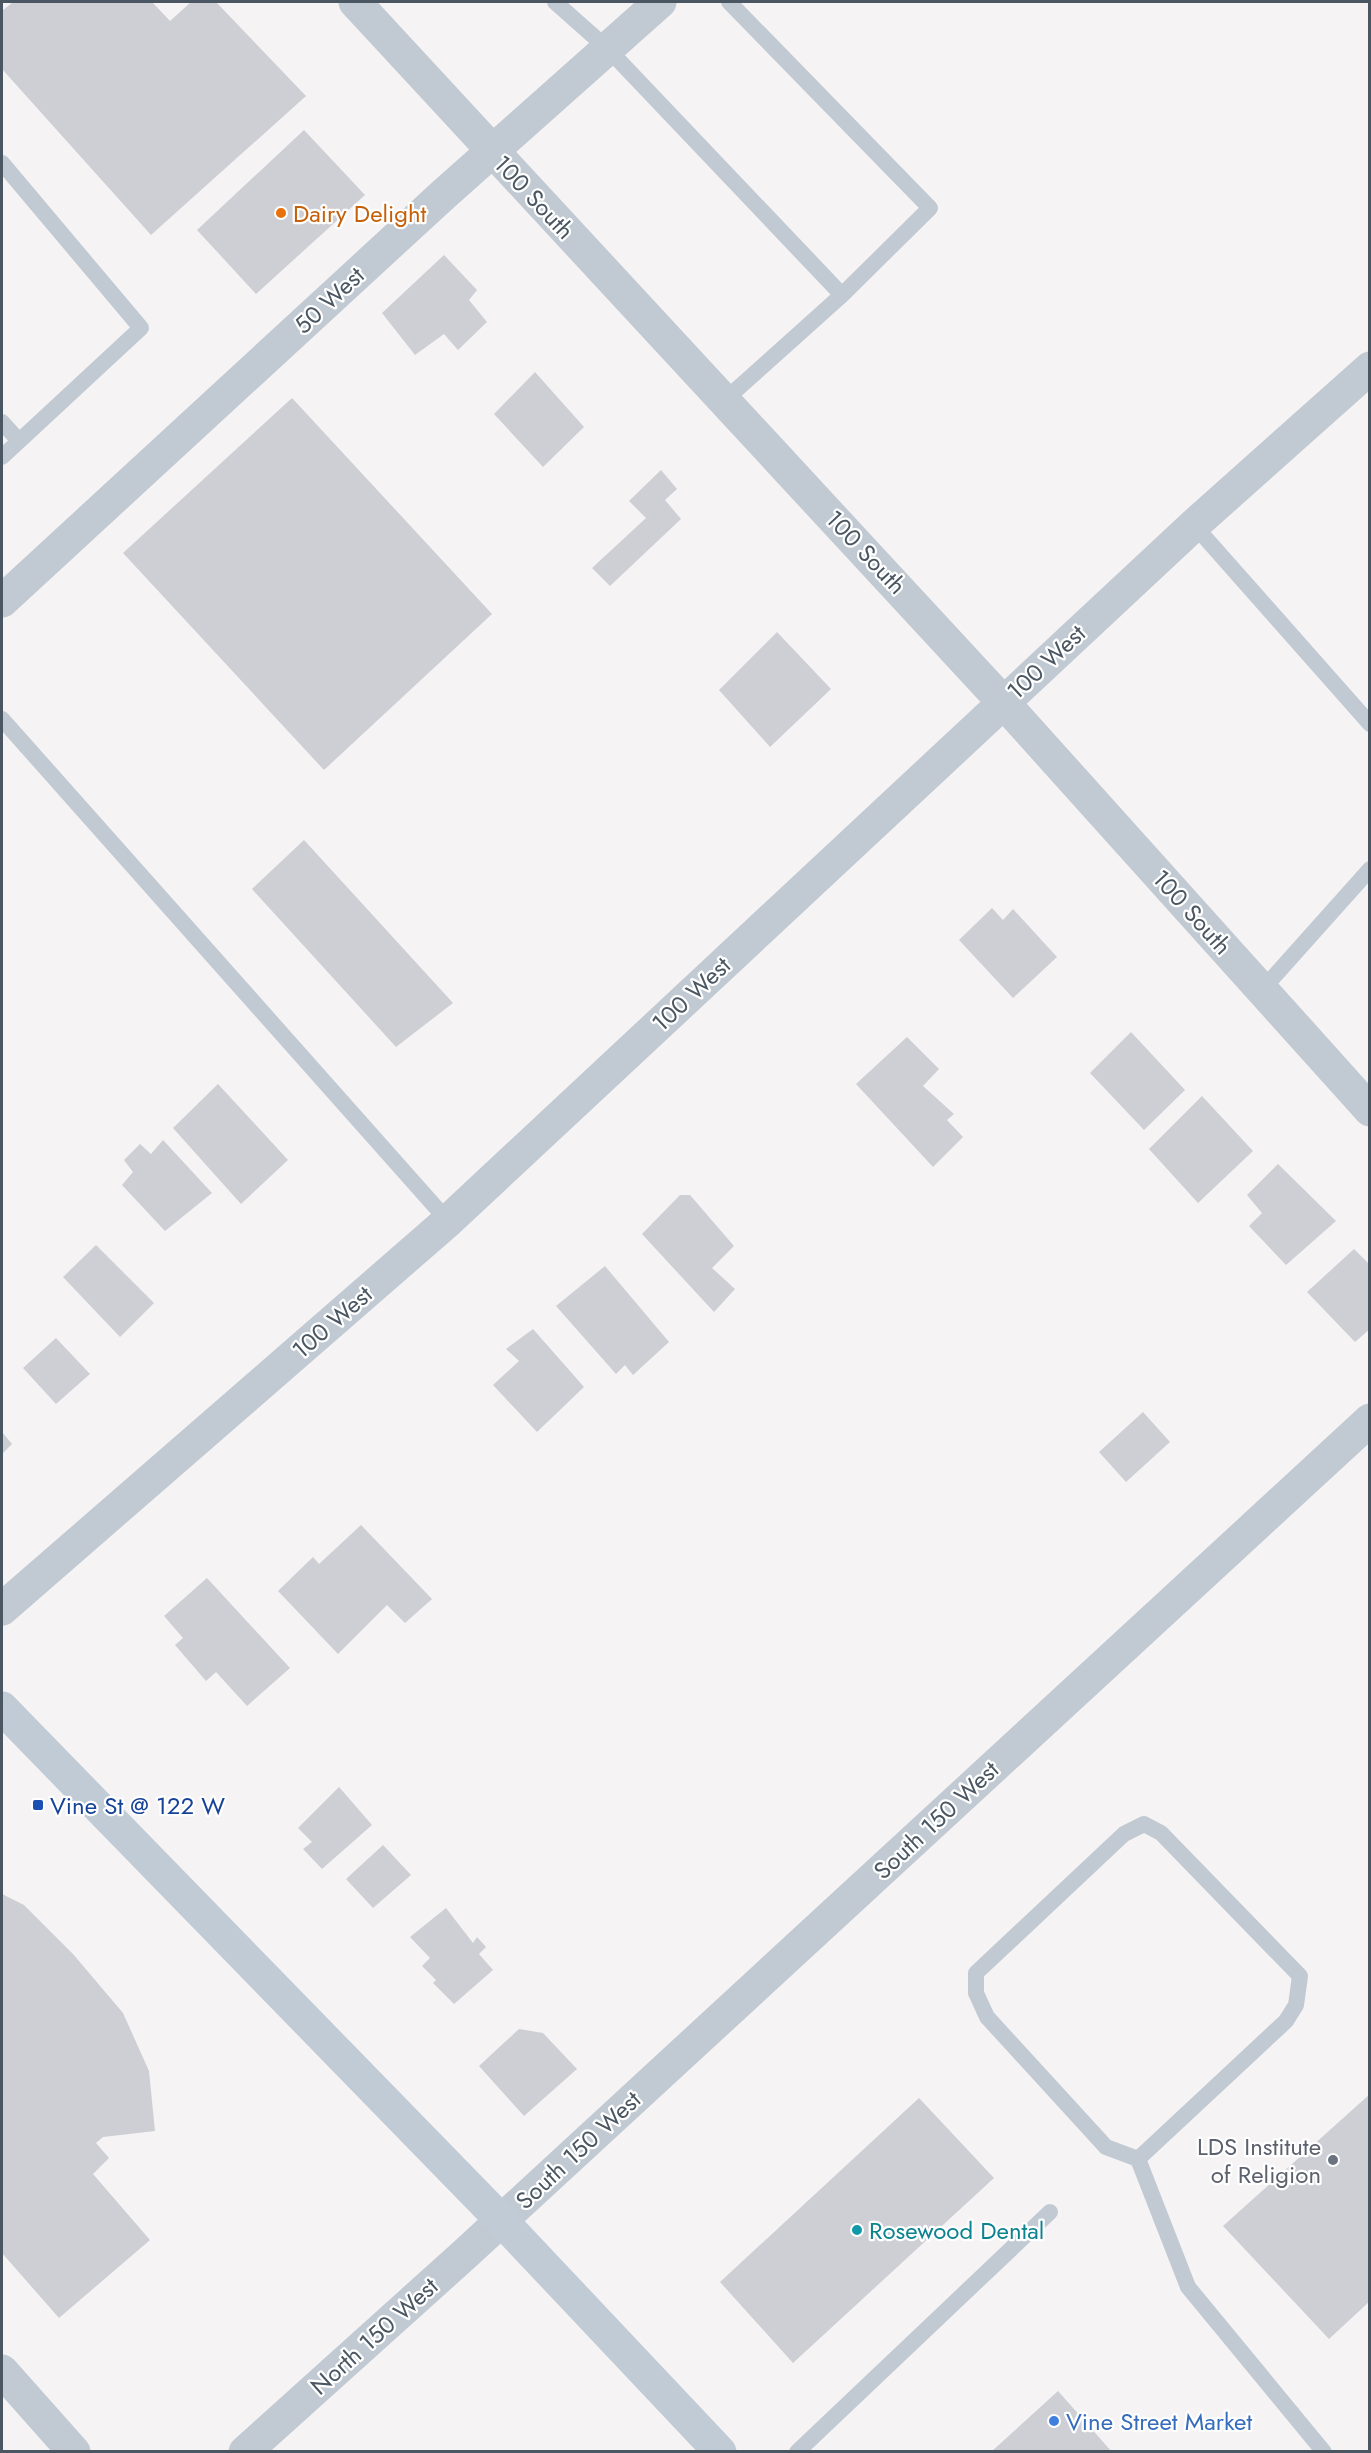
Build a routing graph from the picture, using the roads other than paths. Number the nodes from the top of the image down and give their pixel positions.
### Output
1 (355, 2) edge
2 (555, 2) edge
3 (660, 2) edge
4 (729, 2) edge
5 (608, 49) junction
6 (492, 153) junction
7 (2, 164) edge
8 (842, 295) junction
9 (1370, 368) edge
10 (726, 399) junction
11 (2, 422) edge
12 (19, 441) junction
13 (2, 457) edge
14 (1194, 525) junction
15 (2, 602) edge
16 (1004, 702) junction
17 (2, 719) edge
18 (1370, 724) edge
19 (1370, 869) edge
20 (1262, 990) junction
21 (1370, 1110) edge
22 (448, 1221) junction
23 (1370, 1420) edge
24 (2, 1609) edge
25 (2, 1708) edge
26 (1138, 2159) junction
27 (1050, 2212) dead end
28 (501, 2220) junction
29 (2, 2371) edge
30 (74, 2451) edge
31 (245, 2451) edge
32 (720, 2451) edge
33 (797, 2451) edge
34 (1324, 2451) edge

1 - 6 street, 100 South
2 - 5 lane
3 - 5 street, 50 West
4 - 8 lane
5 - 6 street, 50 West
5 - 8 lane
6 - 10 street, 100 South
6 - 15 street, 50 West
7 - 12 lane
8 - 10 lane
9 - 14 street, 100 West
10 - 16 street, 100 South
11 - 12 lane
12 - 13 lane
14 - 16 street, 100 West
14 - 18 lane
16 - 20 street, 100 South
16 - 22 street, 100 West
17 - 22 lane
19 - 20 lane
20 - 21 street, 100 South
22 - 24 street, 100 West
23 - 28 street, South 150 West
25 - 28 street
26 - 26 lane
26 - 34 lane
27 - 33 lane
28 - 31 street, North 150 West
28 - 32 street
29 - 30 street

